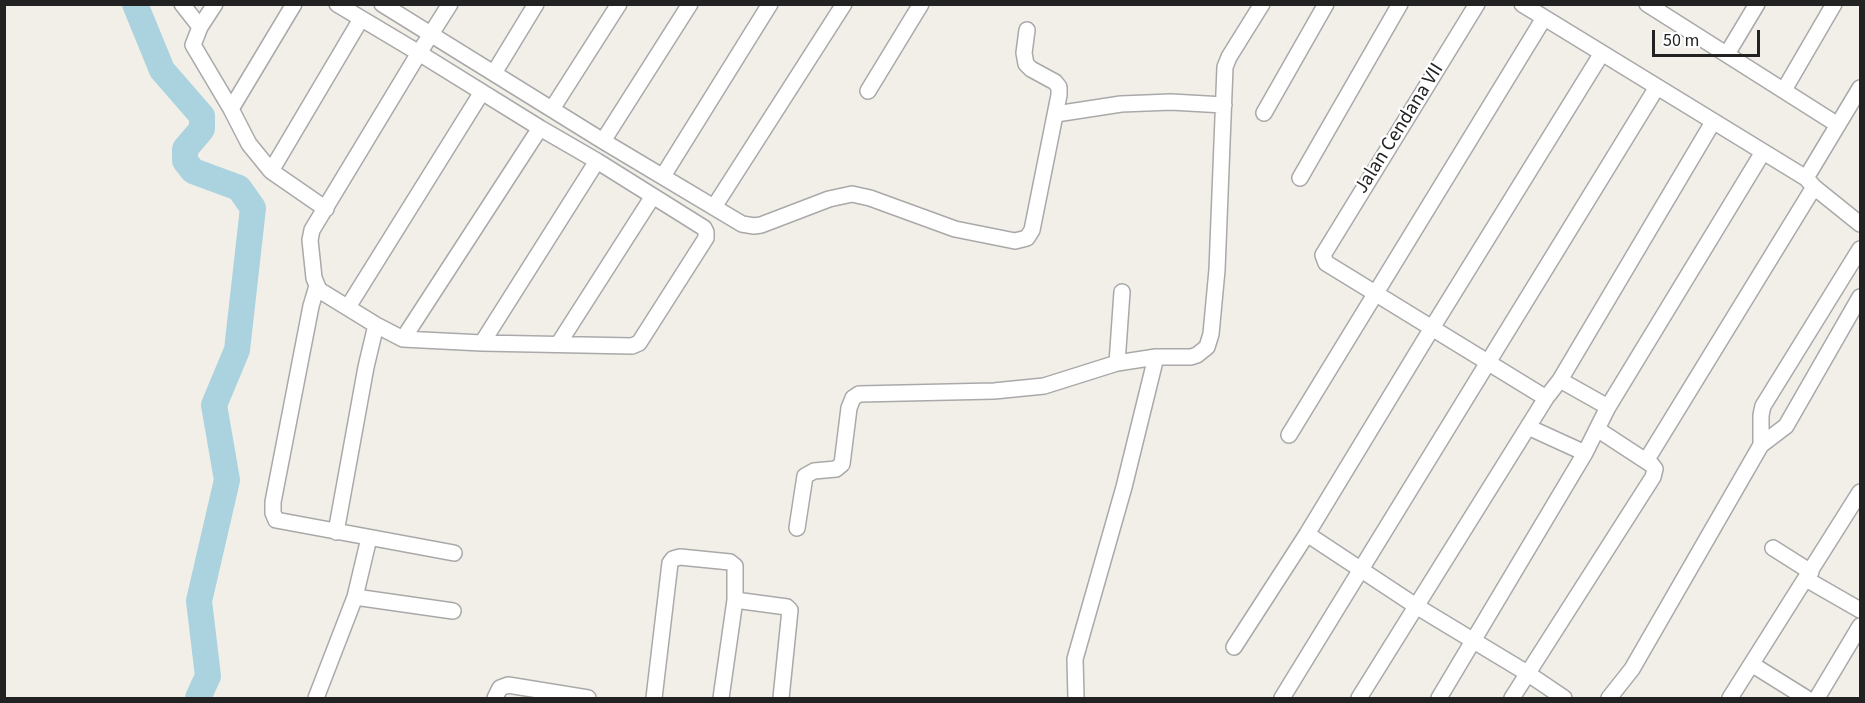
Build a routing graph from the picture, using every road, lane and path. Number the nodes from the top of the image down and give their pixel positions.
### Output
1 (182, 4) edge
2 (214, 4) edge
3 (294, 4) edge
4 (337, 4) edge
5 (382, 4) edge
6 (450, 4) edge
7 (536, 4) edge
8 (619, 4) edge
9 (690, 4) edge
10 (770, 4) edge
11 (844, 4) edge
12 (921, 4) edge
13 (1262, 4) edge
14 (1326, 4) edge
15 (1400, 4) edge
16 (1477, 4) edge
17 (1522, 4) edge
18 (1647, 4) edge
19 (1757, 4) edge
20 (1834, 4) edge
21 (1668, 10) edge
22 (1544, 18) junction
23 (361, 19) junction
24 (200, 27) junction
25 (1027, 30) dead end
26 (432, 34) junction
27 (419, 53) junction
28 (1602, 53) junction
29 (1727, 54) junction
30 (494, 73) junction
31 (1657, 87) junction
32 (1860, 88) edge
33 (1784, 90) junction
34 (868, 91) dead end
35 (482, 92) junction
36 (1224, 105) junction
37 (231, 109) junction
38 (552, 109) junction
39 (1264, 113) dead end
40 (1056, 114) junction
41 (1713, 122) junction
42 (1838, 125) junction
43 (540, 128) junction
44 (603, 141) junction
45 (1763, 152) junction
46 (597, 161) junction
47 (271, 171) junction
48 (663, 176) junction
49 (1300, 178) dead end
50 (1810, 183) junction
51 (653, 196) junction
52 (714, 207) junction
53 (326, 209) junction
54 (1860, 224) edge
55 (1860, 249) edge
56 (317, 286) junction
57 (1122, 292) dead end
58 (1376, 294) junction
59 (1860, 297) edge
60 (348, 307) junction
61 (376, 325) junction
62 (1432, 328) junction
63 (403, 339) junction
64 (482, 343) junction
65 (559, 343) junction
66 (1156, 357) junction
67 (1489, 362) junction
68 (1117, 363) junction
69 (1560, 380) junction
70 (1546, 398) junction
71 (1608, 407) junction
72 (1528, 427) junction
73 (1597, 429) junction
74 (1289, 435) dead end
75 (1761, 445) junction
76 (1585, 453) junction
77 (1646, 461) junction
78 (1860, 492) edge
79 (797, 528) dead end
80 (336, 532) junction
81 (1307, 534) junction
82 (369, 538) junction
83 (1773, 548) dead end
84 (454, 553) dead end
85 (1361, 571) junction
86 (1808, 576) junction
87 (355, 597) junction
88 (735, 600) junction
89 (1416, 606) junction
90 (1860, 610) edge
91 (453, 611) dead end
92 (1860, 626) edge
93 (1473, 642) junction
94 (1234, 647) dead end
95 (1753, 665) junction
96 (1527, 673) junction
97 (785, 698) edge
98 (316, 699) edge
99 (495, 699) edge
100 (588, 699) edge
101 (654, 699) edge
102 (721, 699) edge
103 (1076, 699) edge
104 (1282, 699) edge
105 (1359, 699) edge
106 (1439, 699) edge
107 (1512, 699) edge
108 (1564, 699) edge
109 (1609, 699) edge
110 (1730, 699) edge
111 (1806, 699) edge
112 (1817, 699) edge

1 - 24 street
2 - 24 street
3 - 37 street
4 - 23 street
5 - 26 street
6 - 26 street
7 - 30 street
8 - 38 street
9 - 44 street
10 - 48 street
11 - 52 street
12 - 34 street
13 - 36 street
14 - 39 street
15 - 49 street
16 - 58 street, Jalan Cendana VII
17 - 22 street
18 - 21 street
19 - 29 street
20 - 33 street
21 - 29 street
22 - 28 street
22 - 58 street
23 - 27 street
23 - 47 street
24 - 37 street
25 - 40 street
26 - 27 street
26 - 30 street
27 - 35 street
27 - 53 street
28 - 31 street
28 - 62 street
29 - 33 street
30 - 38 street
31 - 41 street
31 - 67 street
32 - 42 street
33 - 42 street
35 - 43 street
35 - 60 street
36 - 40 street
36 - 66 street
37 - 47 street
38 - 44 street
40 - 52 street
41 - 45 street
41 - 69 street
42 - 50 street
43 - 46 street
43 - 63 street
44 - 48 street
45 - 50 street
45 - 71 street
46 - 51 street
46 - 64 street
47 - 53 street
48 - 52 street
50 - 54 street
50 - 77 street
51 - 65 street
51 - 65 street
53 - 56 street
55 - 75 street
56 - 60 street
56 - 80 street
57 - 68 street
58 - 62 street
58 - 74 street
59 - 75 street
60 - 61 street
61 - 63 street
61 - 80 street
62 - 67 street
62 - 81 street
63 - 64 street
64 - 65 street
66 - 68 street
66 - 103 street
67 - 70 street
67 - 85 street
68 - 79 street
69 - 70 street
69 - 71 street
70 - 72 street
71 - 73 street
72 - 76 street
72 - 89 street
73 - 76 street
73 - 77 street
75 - 109 street
76 - 93 street
77 - 96 street
78 - 86 street
80 - 82 street
81 - 85 street
81 - 94 street
82 - 84 street
82 - 87 street
83 - 86 street
85 - 89 street
85 - 104 street
86 - 90 street
86 - 95 street
87 - 91 street
87 - 98 street
88 - 97 street
88 - 101 street
88 - 102 street
89 - 93 street
89 - 105 street
92 - 112 street
93 - 96 street
93 - 106 street
95 - 110 street
95 - 111 street
96 - 107 street
96 - 108 street
99 - 100 street

